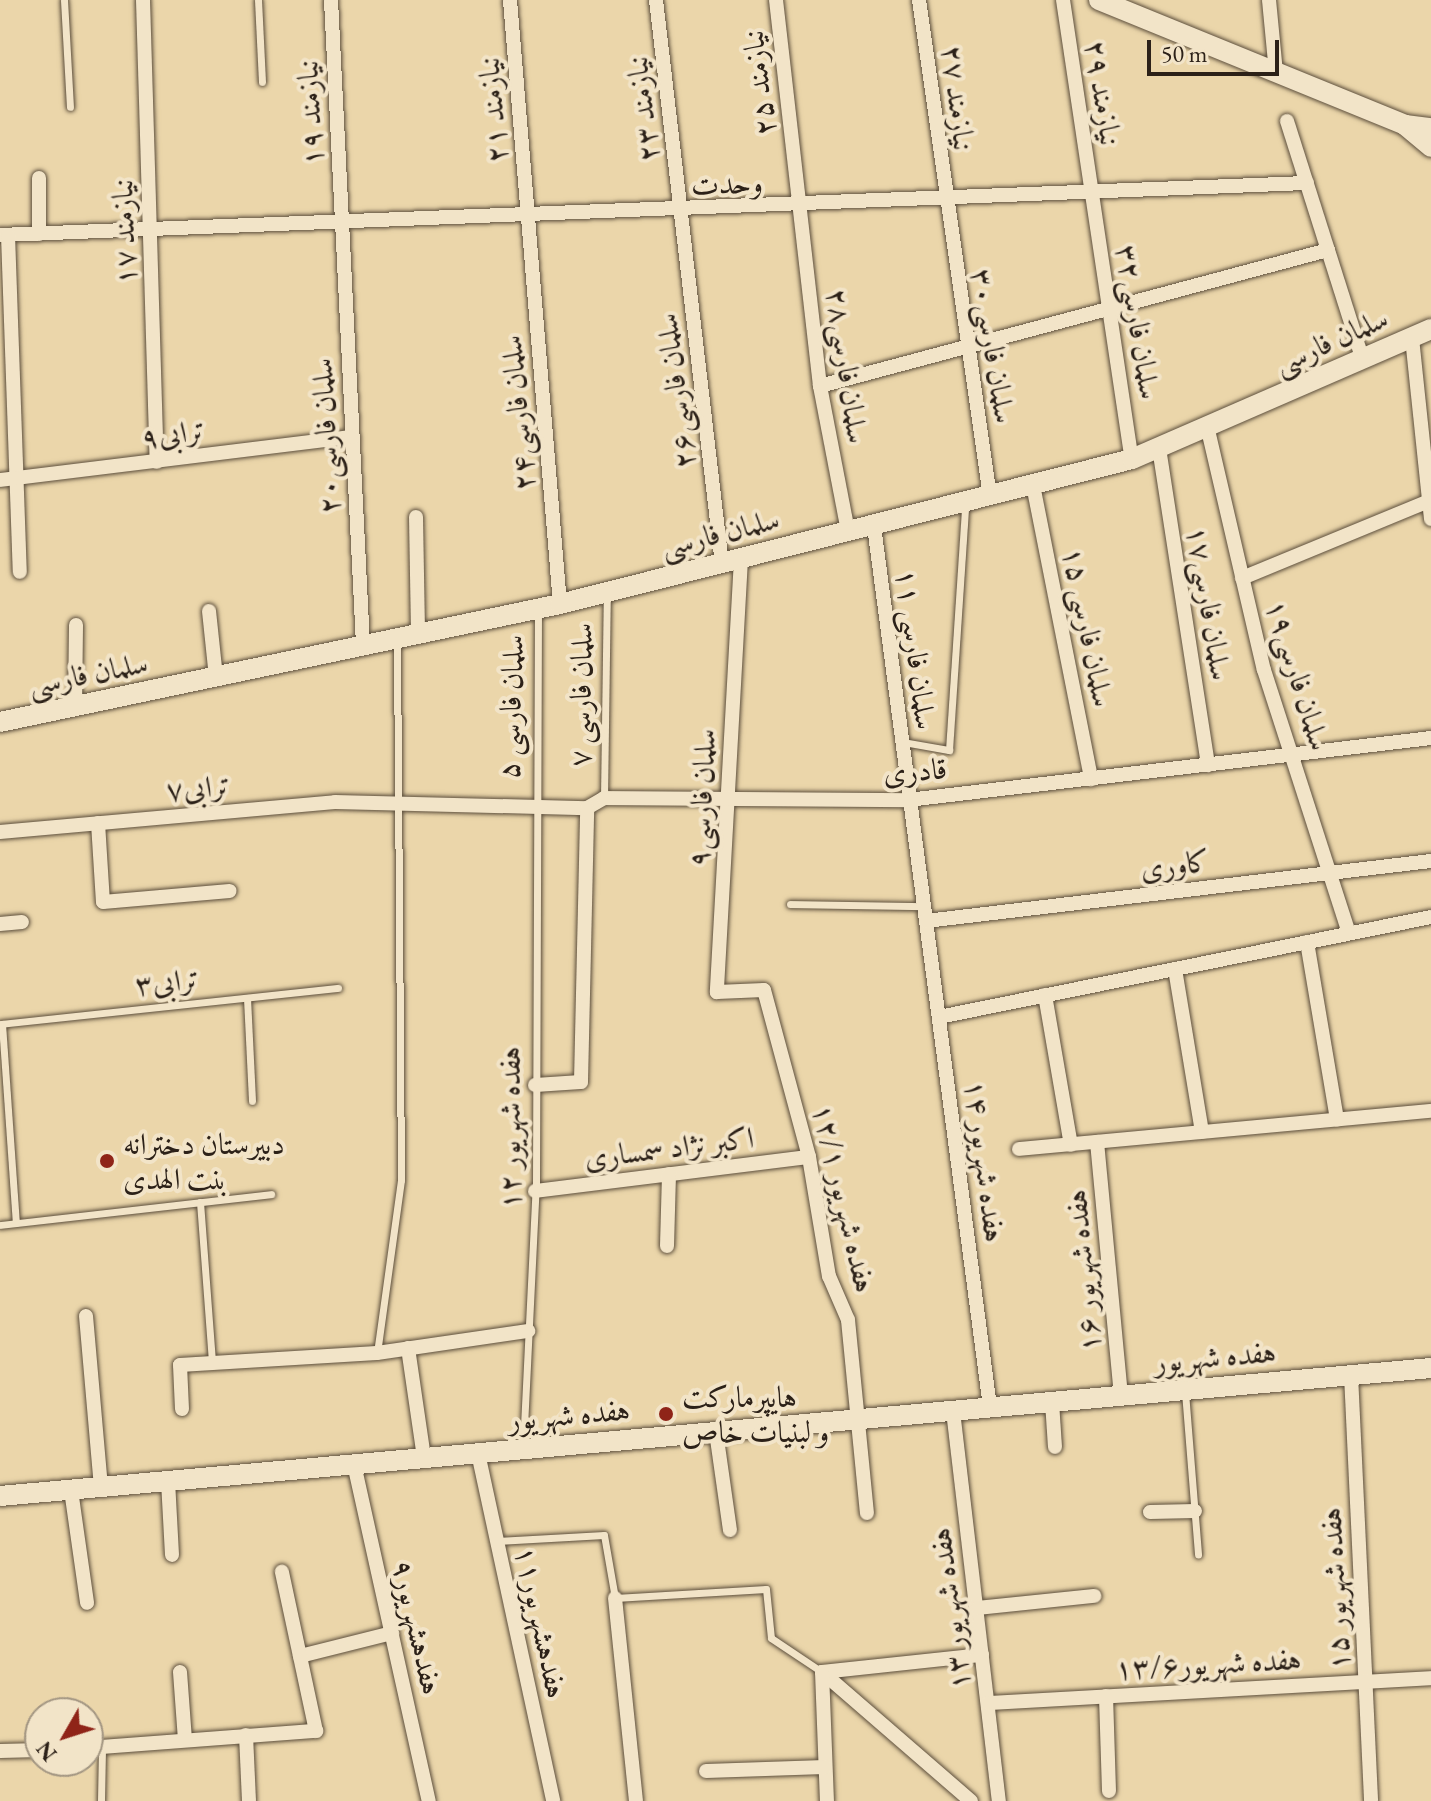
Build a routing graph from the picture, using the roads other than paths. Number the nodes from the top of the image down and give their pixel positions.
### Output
1 (64, 0) edge
2 (143, 0) edge
3 (258, 0) edge
4 (331, 0) edge
5 (510, 0) edge
6 (656, 0) edge
7 (776, 0) edge
8 (919, 0) edge
9 (1063, 0) edge
10 (1099, 0) edge
11 (1269, 0) edge
12 (1276, 73) junction
13 (262, 82) dead end
14 (70, 107) dead end
15 (1287, 121) dead end
16 (1405, 125) junction
17 (1431, 128) edge
18 (1431, 147) edge
19 (39, 178) dead end
20 (1307, 183) junction
21 (1092, 194) junction
22 (944, 202) junction
23 (800, 207) junction
24 (681, 211) junction
25 (528, 217) junction
26 (342, 223) junction
27 (150, 230) junction
28 (39, 234) junction
29 (4, 235) edge
30 (1328, 250) junction
31 (1110, 312) junction
32 (1422, 333) edge
33 (967, 349) junction
34 (1363, 360) junction
35 (820, 386) junction
36 (1208, 430) junction
37 (352, 437) junction
38 (1159, 448) junction
39 (1132, 459) junction
40 (157, 462) junction
41 (0, 480) edge
42 (19, 481) junction
43 (1033, 485) junction
44 (990, 497) junction
45 (1429, 501) edge
46 (965, 503) junction
47 (416, 517) dead end
48 (1431, 519) edge
49 (874, 526) junction
50 (848, 532) junction
51 (732, 562) junction
52 (20, 572) dead end
53 (1242, 578) junction
54 (607, 593) junction
55 (560, 604) junction
56 (538, 609) junction
57 (209, 611) dead end
58 (76, 625) dead end
59 (407, 637) junction
60 (363, 646) junction
61 (216, 678) junction
62 (75, 708) junction
63 (0, 722) edge
64 (1431, 738) edge
65 (901, 742) junction
66 (1296, 754) junction
67 (1208, 765) junction
68 (1091, 779) junction
69 (604, 798) junction
70 (728, 799) junction
71 (908, 800) junction
72 (402, 804) junction
73 (532, 807) junction
74 (587, 808) junction
75 (98, 823) junction
76 (0, 832) edge
77 (1431, 861) edge
78 (1331, 873) junction
79 (230, 891) dead end
80 (790, 904) dead end
81 (923, 906) junction
82 (1431, 917) edge
83 (926, 921) junction
84 (22, 922) dead end
85 (0, 924) edge
86 (1349, 933) junction
87 (1307, 942) junction
88 (1175, 969) junction
89 (338, 988) dead end
90 (764, 990) joint
91 (1045, 995) junction
92 (247, 998) junction
93 (939, 1017) junction
94 (1, 1024) edge
95 (535, 1085) junction
96 (252, 1101) dead end
97 (1431, 1111) edge
98 (1337, 1119) junction
99 (1202, 1132) junction
100 (1097, 1142) junction
101 (1071, 1145) junction
102 (1019, 1149) dead end
103 (809, 1157) junction
104 (669, 1174) junction
105 (535, 1191) junction
106 (271, 1194) dead end
107 (200, 1202) junction
108 (16, 1223) junction
109 (0, 1225) edge
110 (667, 1246) dead end
111 (86, 1316) dead end
112 (528, 1331) junction
113 (408, 1348) junction
114 (377, 1353) junction
115 (212, 1363) junction
116 (1431, 1368) edge
117 (1351, 1375) junction
118 (1185, 1390) junction
119 (1121, 1396) junction
120 (1052, 1402) junction
121 (990, 1407) junction
122 (182, 1409) dead end
123 (953, 1411) junction
124 (853, 1420) junction
125 (716, 1432) junction
126 (1055, 1447) dead end
127 (523, 1449) junction
128 (478, 1453) junction
129 (424, 1458) junction
130 (354, 1464) junction
131 (168, 1481) junction
132 (101, 1487) junction
133 (71, 1490) junction
134 (0, 1496) edge
135 (1195, 1511) junction
136 (1150, 1512) dead end
137 (867, 1513) dead end
138 (730, 1530) dead end
139 (497, 1541) junction
140 (1198, 1554) dead end
141 (172, 1555) dead end
142 (282, 1572) dead end
143 (1094, 1596) dead end
144 (615, 1598) junction
145 (87, 1603) dead end
146 (977, 1608) junction
147 (392, 1633) junction
148 (982, 1655) junction
149 (300, 1656) junction
150 (180, 1672) dead end
151 (822, 1672) junction
152 (1431, 1678) edge
153 (1365, 1681) junction
154 (1106, 1696) junction
155 (988, 1703) junction
156 (246, 1735) junction
157 (185, 1740) junction
158 (104, 1747) edge
159 (24, 1750) edge
160 (0, 1751) edge
161 (825, 1767) junction
162 (706, 1771) dead end
163 (98, 1777) edge
164 (1109, 1791) dead end
165 (101, 1801) edge
166 (249, 1801) edge
167 (429, 1801) edge
168 (553, 1801) edge
169 (636, 1801) edge
170 (827, 1801) edge
171 (971, 1801) edge
172 (999, 1801) edge
173 (1371, 1801) edge

1 - 14 lane
2 - 27 street, نیازمند ۱۷
3 - 13 lane
4 - 26 street, نیازمند ۱۹
5 - 25 street, نیازمند ۲۱
6 - 24 street, نیازمند ۲۳
7 - 23 street, نیازمند ۲۵
8 - 22 street, نیازمند ۲۷
9 - 21 street, نیازمند ۲۹
10 - 12 street
11 - 12 street
12 - 16 street
15 - 20 street
16 - 17 street
16 - 18 street
19 - 28 street
20 - 21 street, وحدت
20 - 30 street
21 - 22 street, وحدت
21 - 31 street, سلمان فارسی۳۲
22 - 23 street, وحدت
22 - 33 street, سلمان فارسی۳۰
23 - 24 street, وحدت
23 - 35 street, سلمان فارسی۲۸
24 - 25 street, وحدت
24 - 51 street, سلمان فارسی۲۶
25 - 26 street, وحدت
25 - 55 street, سلمان فارسی۲۴
26 - 27 street, وحدت
26 - 37 street, سلمان فارسی۲۰
27 - 28 street, وحدت
27 - 40 street, نیازمند ۱۷
28 - 29 street, وحدت
29 - 42 street
30 - 31 street
30 - 34 street
31 - 33 street
31 - 39 street, سلمان فارسی۳۲
32 - 34 street, سلمان فارسی
32 - 45 street
33 - 35 street
33 - 44 street, سلمان فارسی۳۰
34 - 36 street, سلمان فارسی
35 - 50 street, سلمان فارسی۲۸
36 - 38 street, سلمان فارسی
36 - 53 street, سلمان فارسی۱۹
37 - 40 street, ترابی۹
37 - 60 street, سلمان فارسی۲۰
38 - 39 street, سلمان فارسی
38 - 67 street, سلمان فارسی۱۷
39 - 43 street, سلمان فارسی
40 - 42 street, ترابی۹
41 - 42 street, ترابی۹
42 - 52 street
43 - 44 street, سلمان فارسی
43 - 68 street, سلمان فارسی ۱۵
44 - 46 street, سلمان فارسی
45 - 48 street
45 - 53 street
46 - 49 street, سلمان فارسی
46 - 65 lane
47 - 59 street
49 - 50 street, سلمان فارسی
49 - 65 street, سلمان فارسی ۱۱
50 - 51 street, سلمان فارسی
51 - 54 street, سلمان فارسی
51 - 70 street, سلمان فارسی۹
53 - 66 street, سلمان فارسی۱۹
54 - 55 street, سلمان فارسی
54 - 69 lane, سلمان فارسی ۷
55 - 56 street, سلمان فارسی
56 - 59 street, سلمان فارسی
56 - 73 lane, سلمان فارسی ۵
57 - 61 street
58 - 62 street
59 - 60 street, سلمان فارسی
59 - 72 lane
60 - 61 street, سلمان فارسی
61 - 62 street, سلمان فارسی
62 - 63 street, سلمان فارسی
64 - 66 street, قادری
65 - 71 street, سلمان فارسی ۱۱
66 - 67 street, قادری
66 - 78 street, سلمان فارسی۱۹
67 - 68 street, قادری
68 - 71 street, قادری
69 - 70 street, قادری
69 - 74 street
70 - 71 street, قادری
70 - 90 street, سلمان فارسی۹
71 - 81 street, سلمان فارسی ۱۱
72 - 73 street
72 - 75 street, ترابی۷
72 - 114 lane
73 - 74 street
73 - 95 lane, هفده شهریور ۱۲
74 - 95 street
75 - 76 street, ترابی۷
75 - 79 street
77 - 78 street, کاوری
78 - 83 street, کاوری
78 - 86 street, سلمان فارسی۱۹
80 - 81 lane
81 - 83 street, سلمان فارسی ۱۱
82 - 86 street
83 - 93 street, هفده شهریور ۱۴
84 - 85 street
86 - 87 street
87 - 88 street
87 - 98 street
88 - 91 street
88 - 99 street
89 - 92 lane, ترابی۳
90 - 103 street, هفده شهریور ۱۲/۱
91 - 93 street
91 - 101 street
92 - 94 lane, ترابی۳
92 - 96 lane
93 - 121 street, هفده شهریور ۱۴
94 - 108 lane
95 - 105 lane, هفده شهریور ۱۲
97 - 98 street
98 - 99 street
99 - 100 street
100 - 101 street
100 - 119 street, هفده شهریور ۱۶
101 - 102 street
103 - 104 street, اکبر نژاد سمساری
103 - 124 street, هفده شهریور ۱۲/۱
104 - 105 street, اکبر نژاد سمساری
104 - 110 street
105 - 112 lane, هفده شهریور ۱۲
106 - 107 lane
107 - 108 lane
107 - 115 lane
108 - 109 lane
111 - 132 street
112 - 113 street
112 - 127 lane, هفده شهریور ۱۲
113 - 114 street
113 - 129 street
114 - 115 street
115 - 122 street
116 - 117 street, هفده شهریور
117 - 118 street, هفده شهریور
117 - 153 street, هفده شهریور ۱۵
118 - 119 street, هفده شهریور
118 - 135 lane
119 - 120 street, هفده شهریور
120 - 121 street, هفده شهریور
120 - 126 street
121 - 123 street, هفده شهریور
123 - 124 street, هفده شهریور
123 - 146 street, هفده شهریور ۱۳
124 - 125 street, هفده شهریور
124 - 137 street, هفده شهریور ۱۲/۱
125 - 127 street, هفده شهریور
125 - 138 street
127 - 128 street, هفده شهریور
128 - 129 street, هفده شهریور
128 - 139 street, هفدهشهریور۱۱
129 - 130 street, هفده شهریور
130 - 131 street, هفده شهریور
130 - 147 street, هفدهشهریور۹
131 - 132 street, هفده شهریور
131 - 141 street
132 - 133 street, هفده شهریور
133 - 134 street, هفده شهریور
133 - 145 street
135 - 136 street
135 - 140 lane
139 - 144 lane
139 - 168 street, هفدهشهریور۱۱
142 - 149 street
143 - 146 street
144 - 151 lane
144 - 169 street
146 - 148 street, هفده شهریور ۱۳
147 - 149 street
147 - 167 street, هفدهشهریور۹
148 - 151 street
148 - 155 street, هفده شهریور ۱۳
149 - 156 street
150 - 157 street
151 - 161 street
151 - 171 street
152 - 153 street, هفده شهریور۱۳/۶
153 - 154 street, هفده شهریور۱۳/۶
153 - 173 street, هفده شهریور ۱۵
154 - 155 street, هفده شهریور۱۳/۶
154 - 164 street
155 - 172 street, هفده شهریور ۱۳
156 - 157 street
156 - 166 street
157 - 158 street
159 - 160 street
161 - 162 street
161 - 170 street
163 - 165 lane

